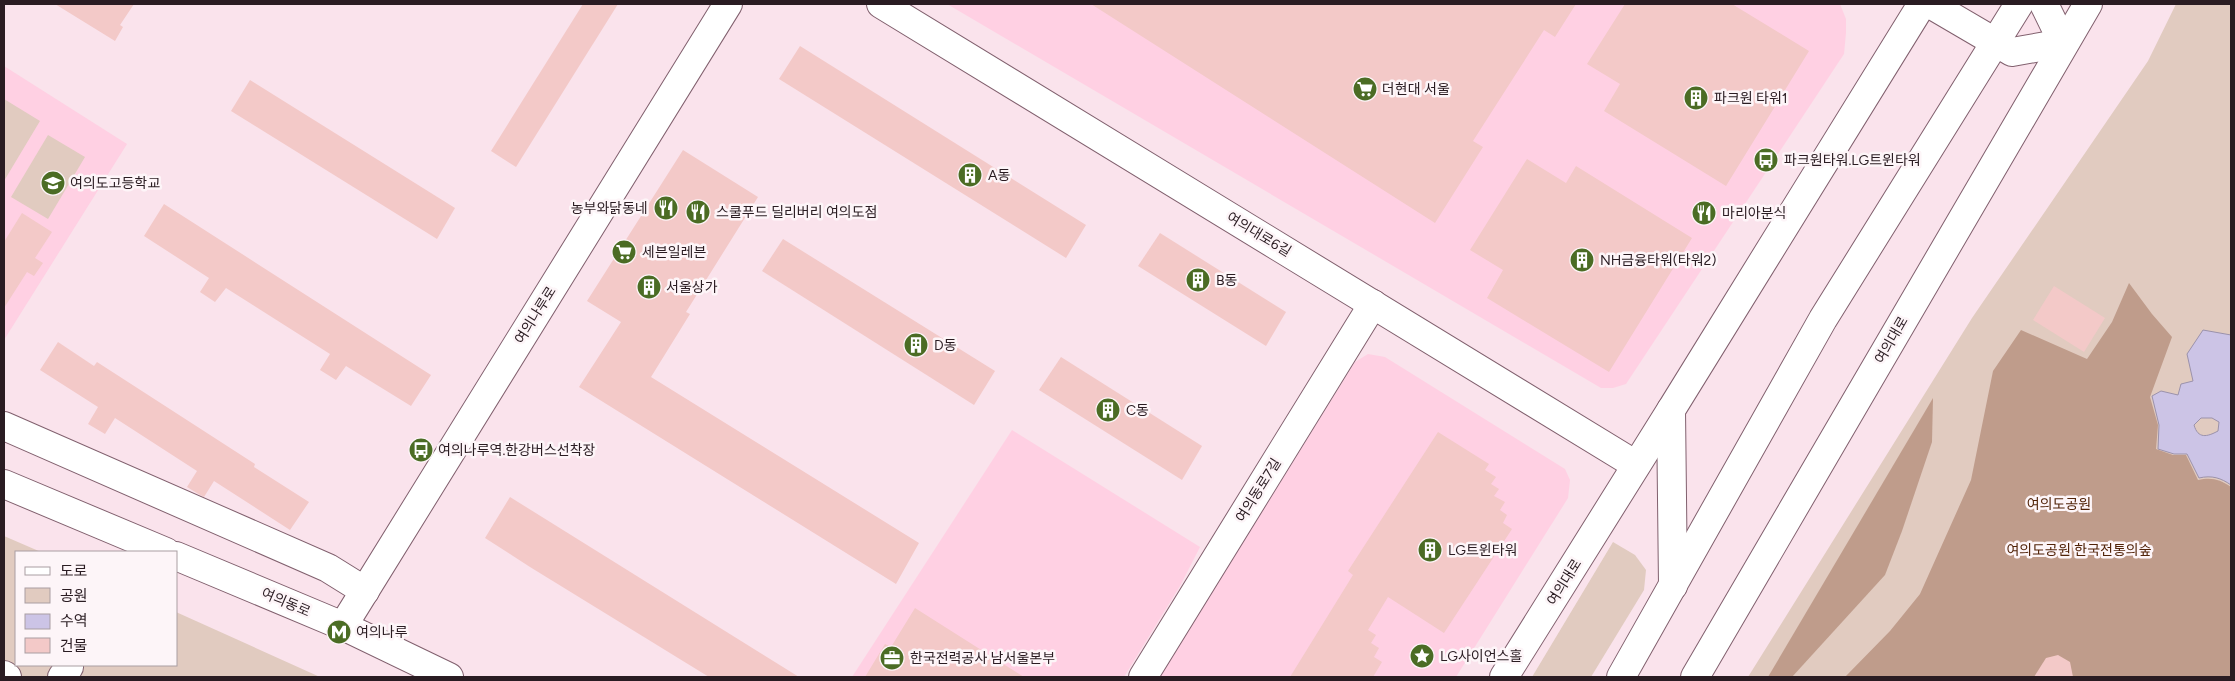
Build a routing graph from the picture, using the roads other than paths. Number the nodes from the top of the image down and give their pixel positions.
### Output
1 (728, 4) edge
2 (881, 4) edge
3 (1922, 4) edge
4 (1930, 4) edge
5 (2018, 4) edge
6 (2044, 4) edge
7 (2088, 4) edge
8 (1995, 41) junction
9 (2064, 43) junction
10 (1373, 304) junction
11 (1671, 410) junction
12 (4, 426) edge
13 (1636, 465) junction
14 (4, 484) edge
15 (164, 551) edge
16 (178, 557) edge
17 (1673, 587) junction
18 (365, 591) junction
19 (343, 626) junction
20 (4, 675) edge
21 (7, 677) edge
22 (450, 677) edge
23 (1143, 677) edge
24 (1504, 677) edge
25 (1621, 677) edge
26 (1695, 677) edge

1 - 18 main road, 여의나루로
2 - 10 main road, 여의대로6길
3 - 11 main road, 여의대로
4 - 8 main road
5 - 8 main road
6 - 9 main road
7 - 9 main road, 여의대로
8 - 9 main road
8 - 17 main road
9 - 26 main road, 여의대로
10 - 13 main road, 여의대로6길
10 - 23 main road, 여의동로7길
11 - 13 main road, 여의대로
11 - 17 main road
12 - 18 main road
13 - 24 main road, 여의대로
14 - 15 main road
16 - 19 main road, 여의동로
17 - 25 main road
18 - 19 main road, 여의나루로
19 - 22 main road, 여의동로
20 - 21 main road

